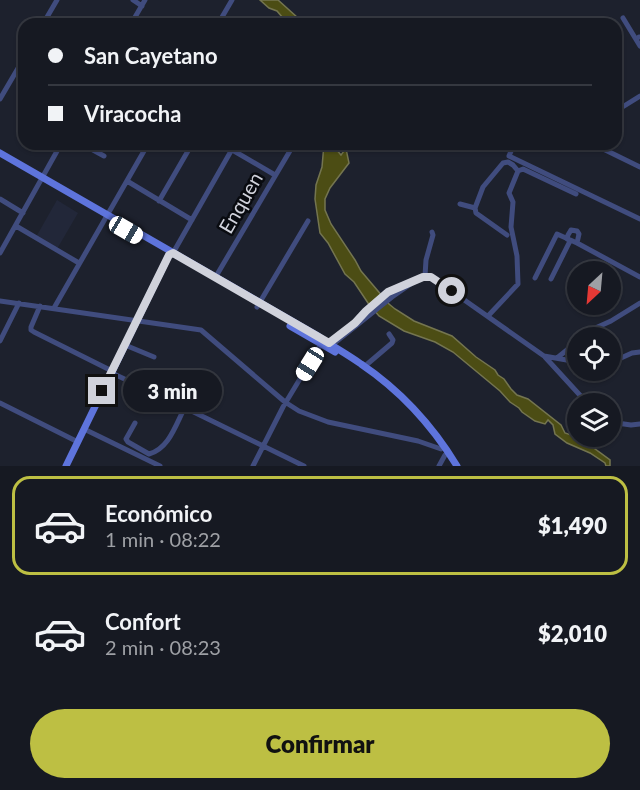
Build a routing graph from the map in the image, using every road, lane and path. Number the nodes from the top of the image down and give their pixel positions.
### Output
1 (57, 0) edge
2 (133, 0) edge
3 (232, 0) edge
4 (144, 3) edge
5 (46, 18) edge
6 (135, 18) edge
7 (222, 18) edge
8 (623, 18) dead end
9 (640, 46) edge
10 (18, 68) edge
11 (640, 96) edge
12 (0, 99) edge
13 (622, 106) edge
14 (58, 150) edge
15 (93, 150) edge
16 (145, 150) edge
17 (189, 150) edge
18 (232, 150) edge
19 (238, 150) edge
20 (290, 150) edge
21 (512, 150) edge
22 (606, 150) edge
23 (0, 153) edge
24 (104, 156) dead end
25 (0, 158) edge
26 (640, 167) edge
27 (518, 171) junction
28 (275, 175) junction
29 (41, 179) junction
30 (127, 181) junction
31 (576, 194) dead end
32 (0, 200) edge
33 (159, 201) junction
34 (460, 204) dead end
35 (475, 208) junction
36 (23, 213) junction
37 (106, 217) junction
38 (640, 219) edge
39 (192, 220) junction
40 (308, 221) dead end
41 (16, 226) junction
42 (432, 232) dead end
43 (507, 235) dead end
44 (569, 240) junction
45 (577, 243) junction
46 (0, 253) edge
47 (171, 254) junction
48 (79, 263) junction
49 (425, 276) junction
50 (640, 277) edge
51 (215, 278) junction
52 (535, 278) dead end
53 (551, 279) dead end
54 (0, 301) edge
55 (19, 303) junction
56 (640, 303) edge
57 (258, 305) junction
58 (40, 306) junction
59 (54, 308) junction
60 (488, 316) junction
61 (137, 320) junction
62 (598, 327) edge
63 (389, 334) dead end
64 (0, 341) edge
65 (125, 345) junction
66 (328, 346) junction
67 (567, 350) edge
68 (640, 352) edge
69 (544, 356) junction
70 (154, 357) dead end
71 (556, 358) junction
72 (621, 358) edge
73 (567, 360) edge
74 (365, 366) junction
75 (112, 372) junction
76 (578, 393) edge
77 (285, 402) junction
78 (0, 403) edge
79 (185, 408) junction
80 (135, 423) dead end
81 (621, 424) edge
82 (640, 424) edge
83 (84, 429) junction
84 (78, 442) junction
85 (263, 446) junction
86 (445, 451) junction
87 (66, 466) edge
88 (160, 466) edge
89 (253, 466) edge
90 (304, 466) edge
91 (439, 466) edge
92 (451, 466) edge
93 (456, 466) edge

1 - 5 street
2 - 4 street
3 - 7 street
4 - 6 street
8 - 9 street
10 - 12 street
11 - 13 street
14 - 29 street
15 - 24 street
16 - 30 street
17 - 33 street
18 - 39 street
19 - 28 street
20 - 28 street, Enquen
21 - 38 street
22 - 26 street
23 - 29 main road
25 - 29 main road
27 - 31 street
27 - 35 street
27 - 60 street
28 - 51 street, Enquen
29 - 36 street
29 - 37 main road
30 - 33 street
30 - 37 street
32 - 36 street
33 - 39 street
34 - 35 street
35 - 43 street
36 - 41 street
37 - 47 main road
37 - 48 street
39 - 47 street
40 - 57 street
41 - 46 street
41 - 48 street
42 - 49 street
44 - 45 street
44 - 45 street
44 - 52 street
44 - 53 street
45 - 50 street
47 - 51 main road
47 - 57 main road
47 - 61 main road
48 - 59 street
49 - 60 street
49 - 66 street
51 - 57 main road
54 - 55 street
55 - 58 street
55 - 64 street
56 - 62 street
57 - 66 main road
57 - 66 main road
58 - 59 street
58 - 75 street
59 - 61 street
60 - 69 street
61 - 65 main road
61 - 77 street
63 - 74 street
65 - 70 street
65 - 75 main road
66 - 74 main road
66 - 77 street
66 - 86 main road
67 - 71 street
68 - 72 street
69 - 71 street
69 - 76 street
71 - 73 street
74 - 86 main road
75 - 79 street
75 - 83 main road
77 - 85 street
77 - 86 street
78 - 84 street
79 - 80 street
79 - 85 street
81 - 82 street
83 - 84 main road
83 - 88 street
84 - 87 main road
85 - 89 street
85 - 90 street
86 - 91 street
86 - 92 main road
86 - 93 main road

